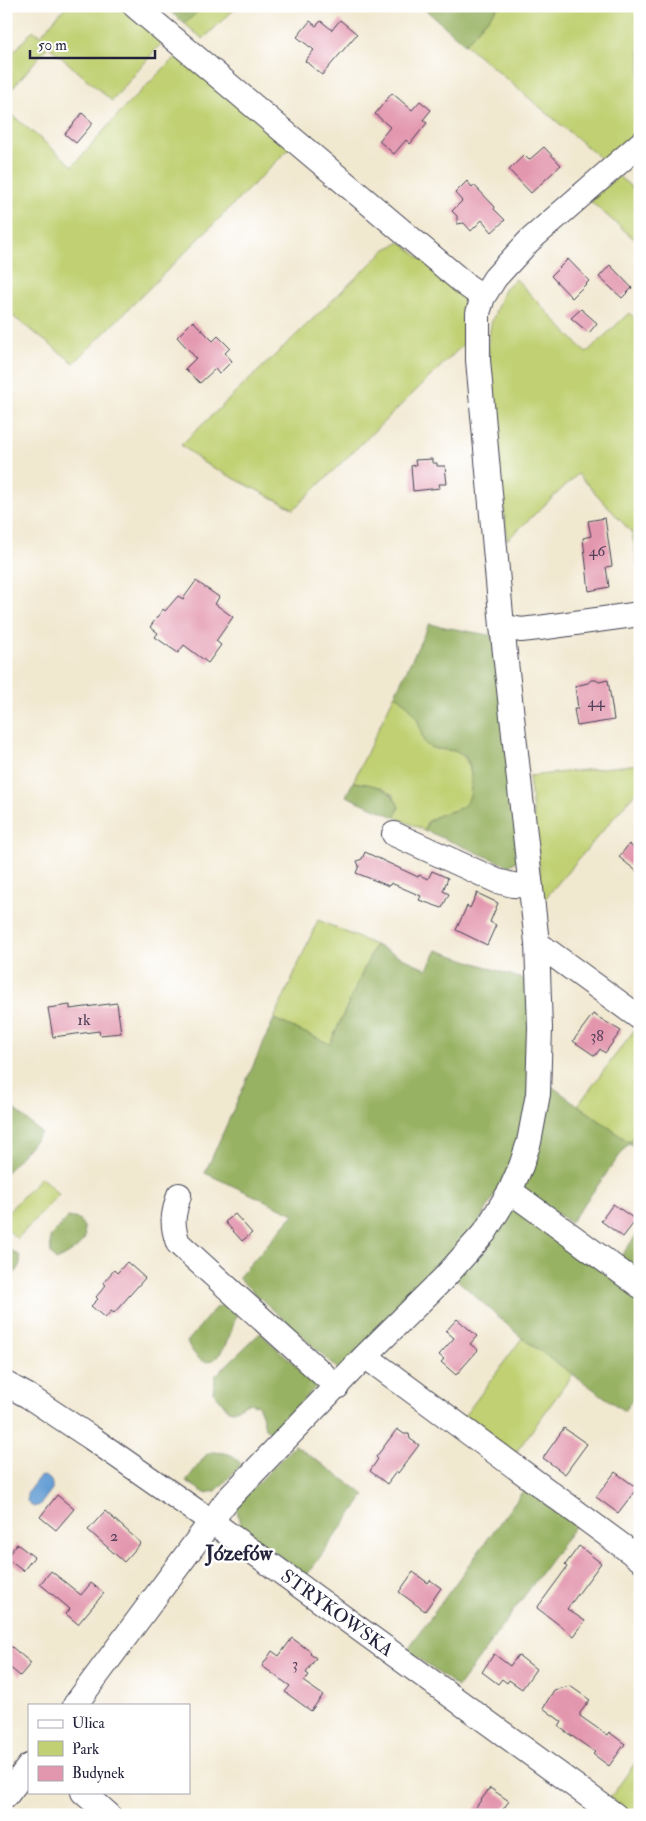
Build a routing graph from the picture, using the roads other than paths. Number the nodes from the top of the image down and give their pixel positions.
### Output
1 (135, 6) edge
2 (640, 144) edge
3 (483, 297) junction
4 (639, 620) edge
5 (502, 626) junction
6 (394, 834) dead end
7 (531, 886) junction
8 (537, 943) junction
9 (640, 1018) edge
10 (510, 1191) junction
11 (179, 1195) dead end
12 (640, 1286) edge
13 (365, 1356) junction
14 (6, 1384) edge
15 (337, 1387) junction
16 (212, 1522) junction
17 (640, 1559) edge
18 (76, 1704) edge
19 (28, 1767) edge
20 (85, 1794) edge
21 (6, 1796) edge
22 (109, 1815) edge
23 (615, 1815) edge

1 - 3 street
2 - 3 street
3 - 5 street
4 - 5 street
5 - 7 street
6 - 7 street
7 - 8 street
8 - 9 street
8 - 10 street
10 - 12 street
10 - 13 street
11 - 15 street
13 - 15 street
13 - 17 street
14 - 16 street, STRYKOWSKA
15 - 16 street
16 - 18 street
16 - 23 street, STRYKOWSKA
19 - 21 street
20 - 22 street

